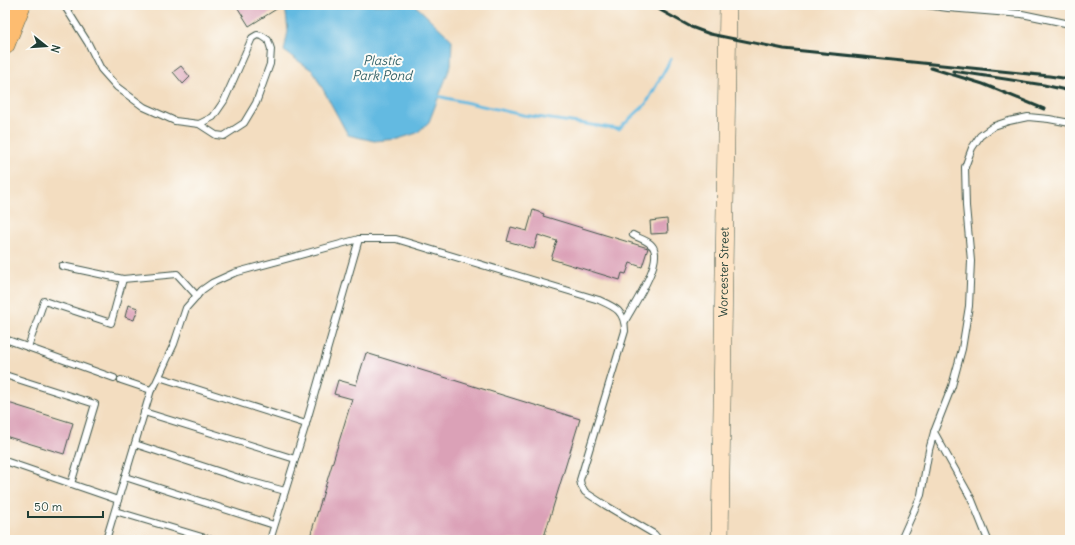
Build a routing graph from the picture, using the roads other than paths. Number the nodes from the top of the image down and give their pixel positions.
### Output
1 (21, 5) edge
2 (64, 5) edge
3 (728, 5) edge
4 (926, 5) edge
5 (1070, 24) edge
6 (5, 45) edge
7 (1070, 123) edge
8 (199, 124) junction
9 (633, 235) dead end
10 (359, 239) junction
11 (62, 266) dead end
12 (123, 279) junction
13 (197, 296) junction
14 (625, 321) junction
15 (5, 339) edge
16 (28, 348) junction
17 (5, 374) edge
18 (159, 377) junction
19 (114, 378) dead end
20 (121, 380) dead end
21 (151, 390) junction
22 (144, 412) junction
23 (306, 424) junction
24 (934, 432) junction
25 (135, 444) junction
26 (295, 459) junction
27 (5, 461) edge
28 (125, 477) junction
29 (71, 484) junction
30 (285, 491) junction
31 (118, 500) junction
32 (115, 511) junction
33 (274, 525) junction
34 (106, 540) edge
35 (212, 540) edge
36 (270, 540) edge
37 (659, 540) edge
38 (720, 540) edge
39 (901, 540) edge
40 (988, 540) edge

1 - 6 main road
2 - 8 lane
3 - 38 main road, Worcester Street
4 - 5 lane
7 - 24 lane
8 - 8 lane
9 - 14 lane
10 - 13 lane
10 - 14 lane
10 - 23 lane
11 - 12 lane
12 - 13 lane
12 - 16 lane
13 - 18 lane
14 - 37 lane
15 - 16 lane
16 - 19 lane
17 - 29 lane
18 - 21 lane
18 - 23 lane
20 - 21 lane
21 - 22 lane
22 - 25 lane
22 - 26 lane
23 - 26 lane
24 - 39 lane
24 - 40 lane
25 - 28 lane
25 - 30 lane
26 - 30 lane
27 - 29 lane
28 - 31 lane
28 - 33 lane
29 - 31 lane
30 - 33 lane
31 - 32 lane
32 - 34 lane
32 - 35 lane
33 - 36 lane

